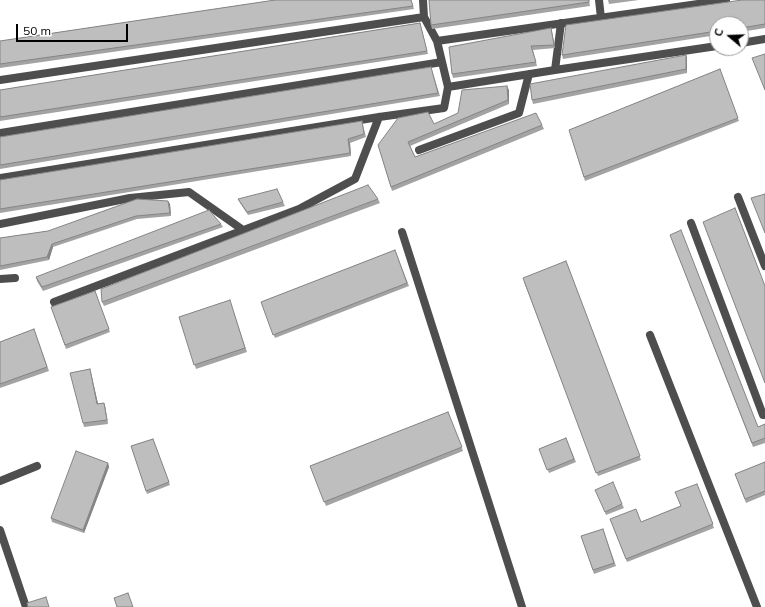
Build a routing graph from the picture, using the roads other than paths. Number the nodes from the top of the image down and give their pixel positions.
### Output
1 (423, 0) edge
2 (599, 0) edge
3 (726, 0) edge
4 (424, 17) junction
5 (601, 18) junction
6 (561, 23) junction
7 (765, 39) edge
8 (437, 41) junction
9 (749, 42) edge
10 (709, 47) edge
11 (442, 62) junction
12 (555, 70) junction
13 (529, 74) junction
14 (0, 80) edge
15 (448, 87) junction
16 (379, 117) junction
17 (0, 133) edge
18 (419, 150) dead end
19 (0, 178) edge
20 (738, 197) dead end
21 (691, 223) dead end
22 (0, 224) edge
23 (243, 230) junction
24 (402, 232) dead end
25 (765, 266) edge
26 (15, 278) dead end
27 (0, 279) edge
28 (54, 302) dead end
29 (650, 335) dead end
30 (765, 415) edge
31 (37, 466) dead end
32 (0, 481) edge
33 (0, 530) edge
34 (26, 607) edge
35 (522, 607) edge
36 (757, 607) edge

1 - 4 lane
2 - 5 lane
3 - 5 lane
4 - 8 lane
4 - 14 lane
5 - 6 lane
6 - 8 lane
6 - 12 lane
7 - 9 lane
8 - 11 lane
10 - 12 lane
11 - 15 lane
11 - 17 lane
12 - 13 lane
13 - 15 lane
13 - 18 lane
15 - 16 lane
16 - 19 lane
16 - 23 lane
20 - 25 lane
21 - 30 lane
22 - 23 lane
23 - 28 lane
24 - 35 lane
26 - 27 lane
29 - 36 lane
31 - 32 lane
33 - 34 lane

